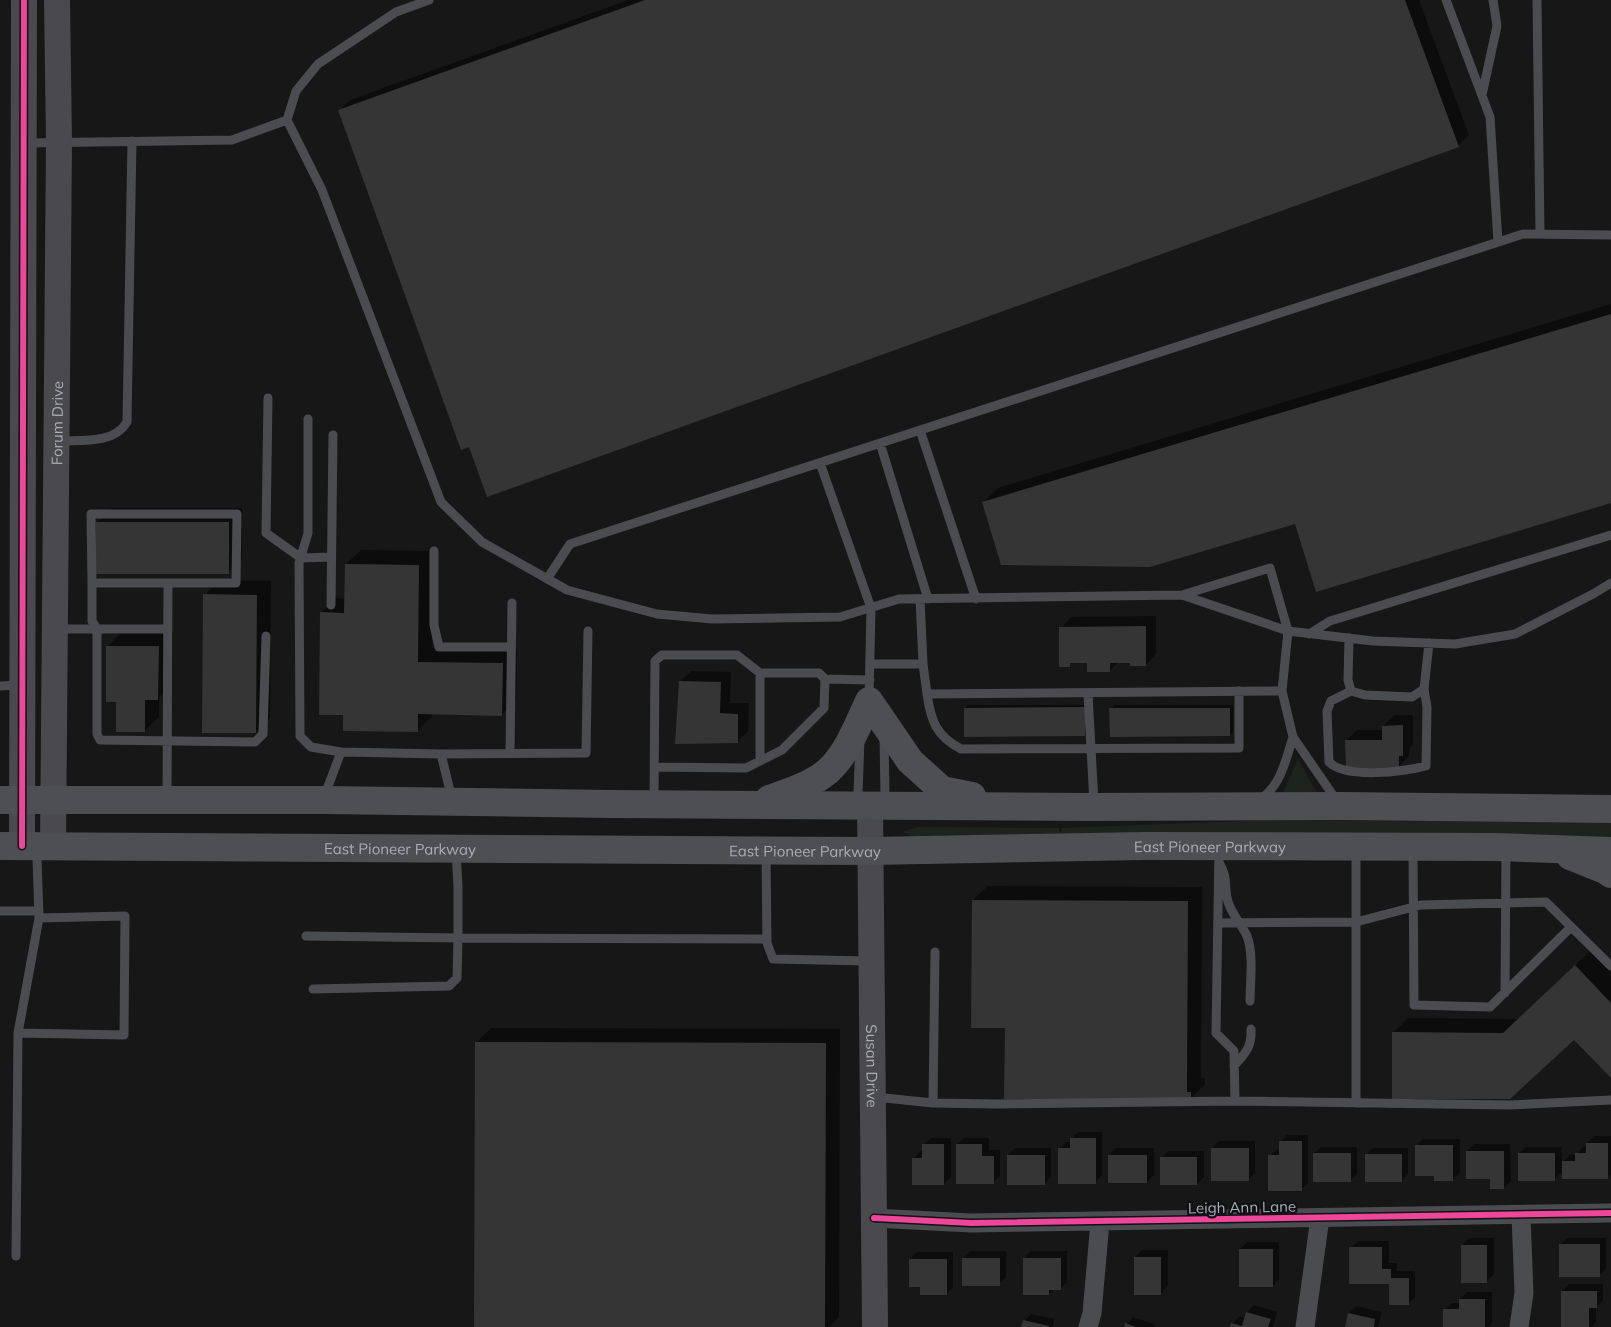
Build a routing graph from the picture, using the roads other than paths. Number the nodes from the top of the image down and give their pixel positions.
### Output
1 (24, 0) edge
2 (57, 0) edge
3 (429, 0) edge
4 (1446, 0) edge
5 (1493, 0) edge
6 (1537, 0) edge
7 (1482, 96) junction
8 (287, 120) junction
9 (132, 141) junction
10 (59, 142) junction
11 (25, 143) junction
12 (1540, 234) junction
13 (1611, 235) edge
14 (1498, 242) junction
15 (268, 398) dead end
16 (308, 419) dead end
17 (920, 430) junction
18 (333, 436) dead end
19 (56, 441) junction
20 (880, 443) junction
21 (820, 463) junction
22 (24, 506) junction
23 (57, 506) junction
24 (1611, 535) edge
25 (434, 551) dead end
26 (331, 557) junction
27 (301, 558) junction
28 (547, 579) junction
29 (92, 583) junction
30 (168, 583) junction
31 (1611, 583) edge
32 (1182, 595) junction
33 (924, 599) junction
34 (976, 599) junction
35 (512, 603) dead end
36 (331, 605) dead end
37 (871, 608) junction
38 (56, 629) junction
39 (97, 629) junction
40 (168, 629) junction
41 (588, 631) dead end
42 (1288, 631) junction
43 (1308, 634) junction
44 (266, 636) dead end
45 (1349, 638) junction
46 (1429, 643) junction
47 (512, 648) junction
48 (870, 664) junction
49 (923, 664) junction
50 (760, 673) junction
51 (825, 679) junction
52 (11, 685) edge
53 (1424, 689) junction
54 (870, 690) junction
55 (1282, 690) junction
56 (1351, 690) junction
57 (1239, 691) junction
58 (926, 694) junction
59 (1088, 694) junction
60 (1293, 737) junction
61 (167, 742) junction
62 (1091, 748) junction
63 (341, 752) junction
64 (441, 754) junction
65 (510, 754) junction
66 (760, 761) junction
67 (654, 767) junction
68 (1611, 793) edge
69 (11, 800) edge
70 (53, 800) junction
71 (167, 800) junction
72 (322, 800) junction
73 (453, 802) junction
74 (654, 804) junction
75 (756, 804) junction
76 (870, 805) junction
77 (1028, 806) junction
78 (1248, 806) junction
79 (1340, 806) junction
80 (1094, 807) junction
81 (1565, 808) junction
82 (1611, 809) edge
83 (1356, 847) junction
84 (1413, 847) junction
85 (455, 848) junction
86 (1506, 848) junction
87 (28, 849) edge
88 (1552, 849) junction
89 (766, 850) junction
90 (870, 851) junction
91 (1611, 851) edge
92 (1219, 854) junction
93 (1611, 874) edge
94 (1504, 903) junction
95 (1414, 906) junction
96 (0, 911) edge
97 (38, 914) junction
98 (1356, 922) junction
99 (1240, 923) junction
100 (1218, 924) junction
101 (1571, 927) junction
102 (306, 936) dead end
103 (458, 938) junction
104 (767, 939) junction
105 (936, 952) dead end
106 (871, 961) junction
107 (1611, 966) edge
108 (312, 988) dead end
109 (1505, 992) junction
110 (1250, 1001) dead end
111 (1251, 1029) dead end
112 (18, 1033) junction
113 (1234, 1066) junction
114 (873, 1097) junction
115 (1611, 1100) edge
116 (933, 1102) junction
117 (1235, 1102) junction
118 (1356, 1103) junction
119 (1611, 1213) edge
120 (1521, 1215) junction
121 (874, 1218) junction
122 (1320, 1218) junction
123 (1100, 1222) junction
124 (16, 1256) dead end
125 (875, 1327) edge
126 (1088, 1327) edge
127 (1306, 1327) edge
128 (1519, 1327) edge

1 - 11 street
2 - 10 street, Forum Drive
3 - 8 lane
4 - 7 lane
5 - 7 lane
6 - 12 lane
7 - 14 lane
8 - 9 lane
8 - 28 lane
9 - 10 lane
9 - 19 lane
10 - 11 lane
10 - 19 street, Forum Drive
11 - 22 street
12 - 13 lane
12 - 14 lane
14 - 17 lane
15 - 27 lane
16 - 27 lane
17 - 20 lane
17 - 34 lane
18 - 26 lane
19 - 23 street, Forum Drive
20 - 21 lane
20 - 33 lane
21 - 28 lane
21 - 37 lane
22 - 23 street
22 - 52 street
23 - 38 street, Forum Drive
24 - 43 lane
25 - 47 lane
26 - 27 lane
26 - 36 lane
27 - 63 lane
28 - 37 lane
29 - 30 lane
29 - 30 lane
29 - 39 lane
30 - 40 lane
31 - 46 lane
32 - 34 lane
32 - 42 lane
32 - 42 lane
33 - 34 lane
33 - 37 lane
33 - 49 lane
35 - 47 lane
37 - 48 lane
38 - 39 lane
38 - 70 street, Forum Drive
39 - 40 lane
39 - 61 lane
40 - 61 lane
41 - 65 lane
42 - 43 lane
42 - 55 lane
43 - 45 lane
44 - 61 lane
45 - 46 lane
45 - 56 lane
46 - 53 lane
47 - 65 lane
48 - 49 lane
48 - 54 lane
49 - 58 lane
50 - 51 lane
50 - 66 lane
50 - 67 lane
51 - 54 lane
51 - 66 lane
52 - 69 street
53 - 56 lane
53 - 56 lane
54 - 75 main road
54 - 76 lane
54 - 76 lane
54 - 77 main road
55 - 57 lane
55 - 60 lane
57 - 59 lane
57 - 62 lane
58 - 59 lane
58 - 62 lane
59 - 62 lane
60 - 78 lane
60 - 79 lane
61 - 71 lane
62 - 80 lane
63 - 64 lane
63 - 72 lane
64 - 65 lane
64 - 73 lane
66 - 67 lane
67 - 74 lane
68 - 81 main road
69 - 70 main road
69 - 87 street
70 - 71 main road
70 - 87 street, Forum Drive
71 - 72 main road
72 - 73 main road
73 - 74 main road
74 - 75 main road
75 - 76 main road
76 - 77 main road
76 - 90 street, Susan Drive
77 - 80 main road
78 - 79 main road
78 - 80 main road
79 - 81 main road
81 - 82 main road
83 - 84 main road, East Pioneer Parkway
83 - 92 main road, East Pioneer Parkway
83 - 98 lane
84 - 86 main road, East Pioneer Parkway
84 - 95 lane
85 - 87 main road, East Pioneer Parkway
85 - 89 main road, East Pioneer Parkway
85 - 103 lane
86 - 88 main road, East Pioneer Parkway
86 - 94 lane
87 - 97 lane
88 - 91 main road, East Pioneer Parkway
88 - 93 main road
89 - 90 main road, East Pioneer Parkway
89 - 104 lane
90 - 92 main road, East Pioneer Parkway
90 - 106 street, Susan Drive
92 - 99 lane
92 - 100 lane
94 - 95 lane
94 - 101 lane
94 - 109 lane
95 - 98 lane
95 - 109 lane
96 - 97 lane
97 - 112 lane
97 - 112 lane
98 - 99 lane
98 - 118 lane
99 - 100 lane
99 - 110 lane
100 - 113 lane
101 - 107 lane
101 - 109 lane
102 - 103 lane
103 - 104 lane
103 - 108 lane
104 - 106 lane
105 - 116 lane
106 - 114 street, Susan Drive
111 - 113 lane
112 - 124 lane
113 - 117 lane
114 - 116 lane
114 - 121 street, Susan Drive
115 - 118 lane
116 - 117 lane
117 - 118 lane
119 - 120 street, Leigh Ann Lane
120 - 122 street, Leigh Ann Lane
120 - 128 street
121 - 123 street, Leigh Ann Lane
121 - 125 street, Susan Drive
122 - 123 street, Leigh Ann Lane
122 - 127 street
123 - 126 street

